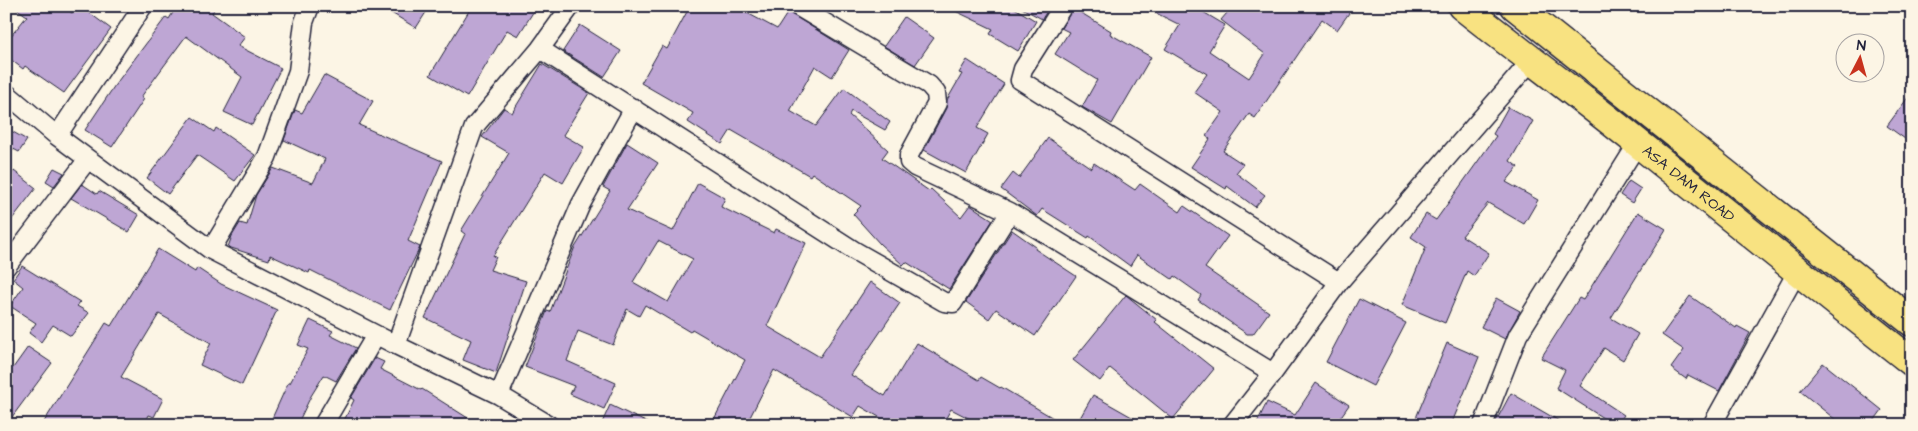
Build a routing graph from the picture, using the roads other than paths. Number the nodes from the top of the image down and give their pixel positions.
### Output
1 (143, 6) edge
2 (310, 6) edge
3 (571, 6) edge
4 (797, 6) edge
5 (1062, 6) edge
6 (1462, 6) edge
7 (1515, 6) edge
8 (540, 49) junction
9 (1531, 61) junction
10 (6, 93) edge
11 (634, 108) junction
12 (57, 136) junction
13 (1638, 143) junction
14 (88, 159) junction
15 (1010, 212) junction
16 (211, 250) junction
17 (6, 266) edge
18 (1797, 272) junction
19 (1339, 282) junction
20 (1912, 322) edge
21 (376, 335) junction
22 (396, 345) junction
23 (1912, 362) edge
24 (1273, 373) junction
25 (499, 395) junction
26 (323, 425) edge
27 (549, 425) edge
28 (1232, 425) edge
29 (1484, 425) edge
30 (1712, 425) edge

1 - 12 street
2 - 16 street
3 - 8 street
4 - 15 street
5 - 19 street
6 - 9 main road, ASA DAM ROAD
7 - 20 main road, ASA DAM ROAD
8 - 11 street
8 - 22 street
9 - 13 main road, ASA DAM ROAD
9 - 19 street
10 - 12 street
11 - 15 street
11 - 25 street
12 - 14 street
13 - 18 main road, ASA DAM ROAD
13 - 29 street
14 - 16 street
14 - 17 street
15 - 24 street
16 - 21 street
18 - 23 main road, ASA DAM ROAD
18 - 30 street
19 - 24 street
21 - 22 street
21 - 26 street
22 - 25 street
24 - 28 street
25 - 27 street

